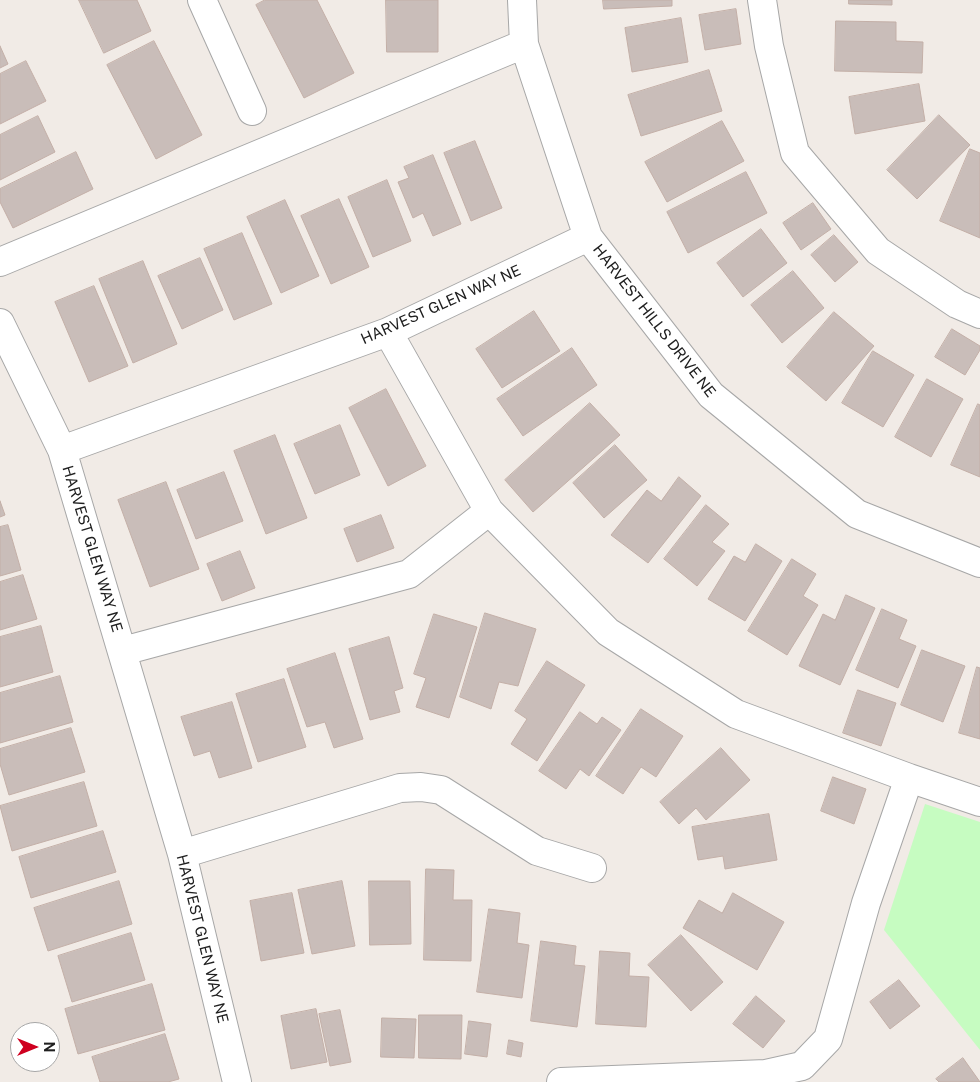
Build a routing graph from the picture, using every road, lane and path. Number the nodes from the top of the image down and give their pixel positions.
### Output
1 (202, 0) edge
2 (522, 0) edge
3 (762, 0) edge
4 (524, 44) junction
5 (252, 111) dead end
6 (588, 237) junction
7 (0, 262) edge
8 (980, 314) edge
9 (0, 323) edge
10 (388, 332) junction
11 (62, 450) junction
12 (489, 511) junction
13 (980, 563) edge
14 (123, 652) junction
15 (909, 778) junction
16 (980, 802) edge
17 (182, 854) junction
18 (592, 868) dead end
19 (237, 1082) edge
20 (561, 1082) edge

1 - 5 street
2 - 4 street, HARVEST HILLS DRIVE NE
3 - 8 street
4 - 6 street, HARVEST HILLS DRIVE NE
4 - 7 street
6 - 10 street, HARVEST GLEN WAY NE
6 - 13 street, HARVEST HILLS DRIVE NE
9 - 11 street
10 - 11 street, HARVEST GLEN WAY NE
10 - 12 street
11 - 14 street, HARVEST GLEN WAY NE
12 - 14 street
12 - 15 street
14 - 17 street, HARVEST GLEN WAY NE
15 - 16 street
15 - 20 street
17 - 18 street
17 - 19 street, HARVEST GLEN WAY NE

